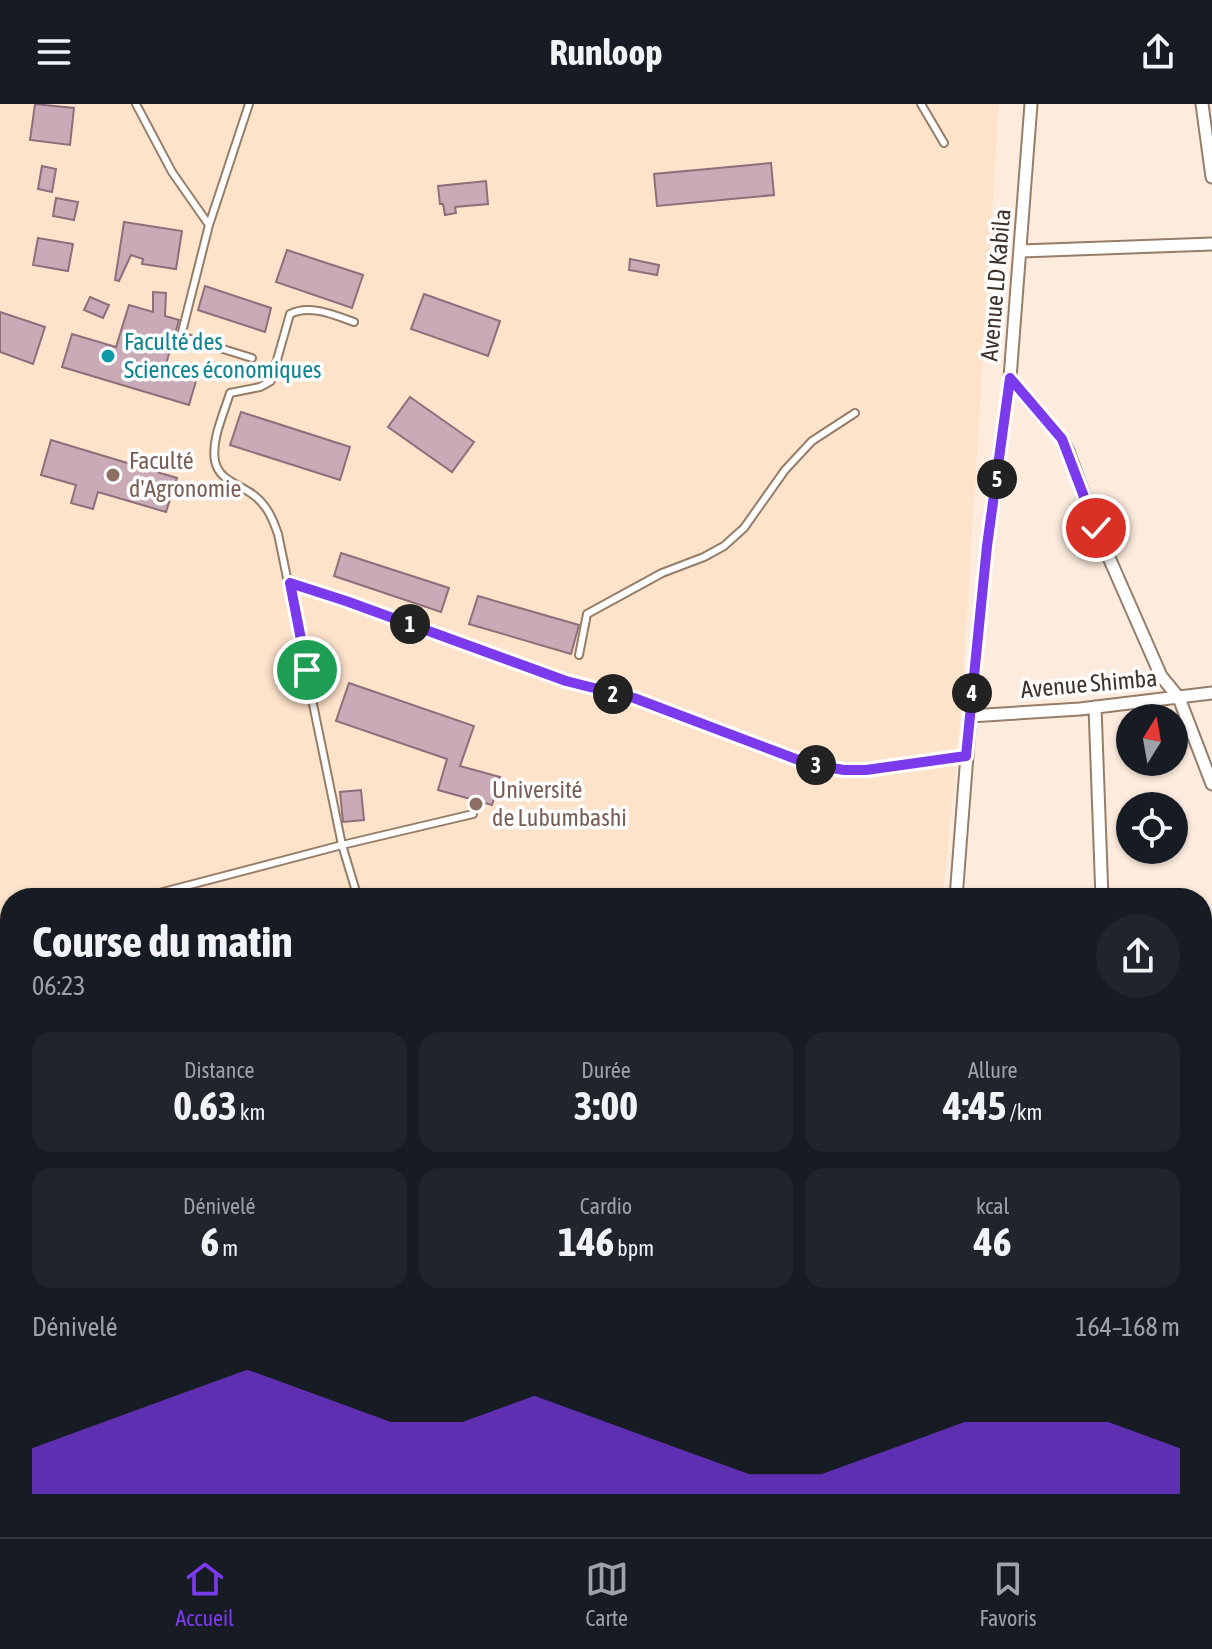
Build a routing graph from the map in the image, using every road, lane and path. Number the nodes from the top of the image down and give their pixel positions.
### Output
1 (136, 104) edge
2 (249, 104) edge
3 (921, 104) edge
4 (1031, 104) edge
5 (1202, 104) edge
6 (944, 143) dead end
7 (1212, 177) edge
8 (209, 225) junction
9 (1212, 244) edge
10 (1021, 251) junction
11 (354, 322) dead end
12 (252, 358) dead end
13 (1010, 378) junction
14 (855, 413) dead end
15 (290, 583) junction
16 (579, 655) dead end
17 (1212, 693) edge
18 (1179, 698) junction
19 (1095, 707) junction
20 (970, 716) junction
21 (966, 756) junction
22 (1212, 784) edge
23 (473, 814) dead end
24 (342, 845) junction
25 (179, 888) edge
26 (355, 888) edge
27 (957, 888) edge
28 (1102, 888) edge

1 - 8 lane
2 - 8 lane
3 - 6 lane
4 - 10 street, Avenue LD Kabila
5 - 7 street
8 - 12 lane
9 - 10 street
10 - 13 street, Avenue LD Kabila
11 - 15 lane
13 - 18 street
13 - 20 street, Avenue LD Kabila
14 - 16 lane
15 - 21 lane
15 - 24 lane
17 - 18 street, Avenue Shimba
18 - 19 street, Avenue Shimba
18 - 22 street
19 - 20 street, Avenue Shimba
19 - 28 street
20 - 21 street, Avenue LD Kabila
21 - 27 street, Avenue LD Kabila
23 - 24 lane
24 - 25 lane
24 - 26 lane

